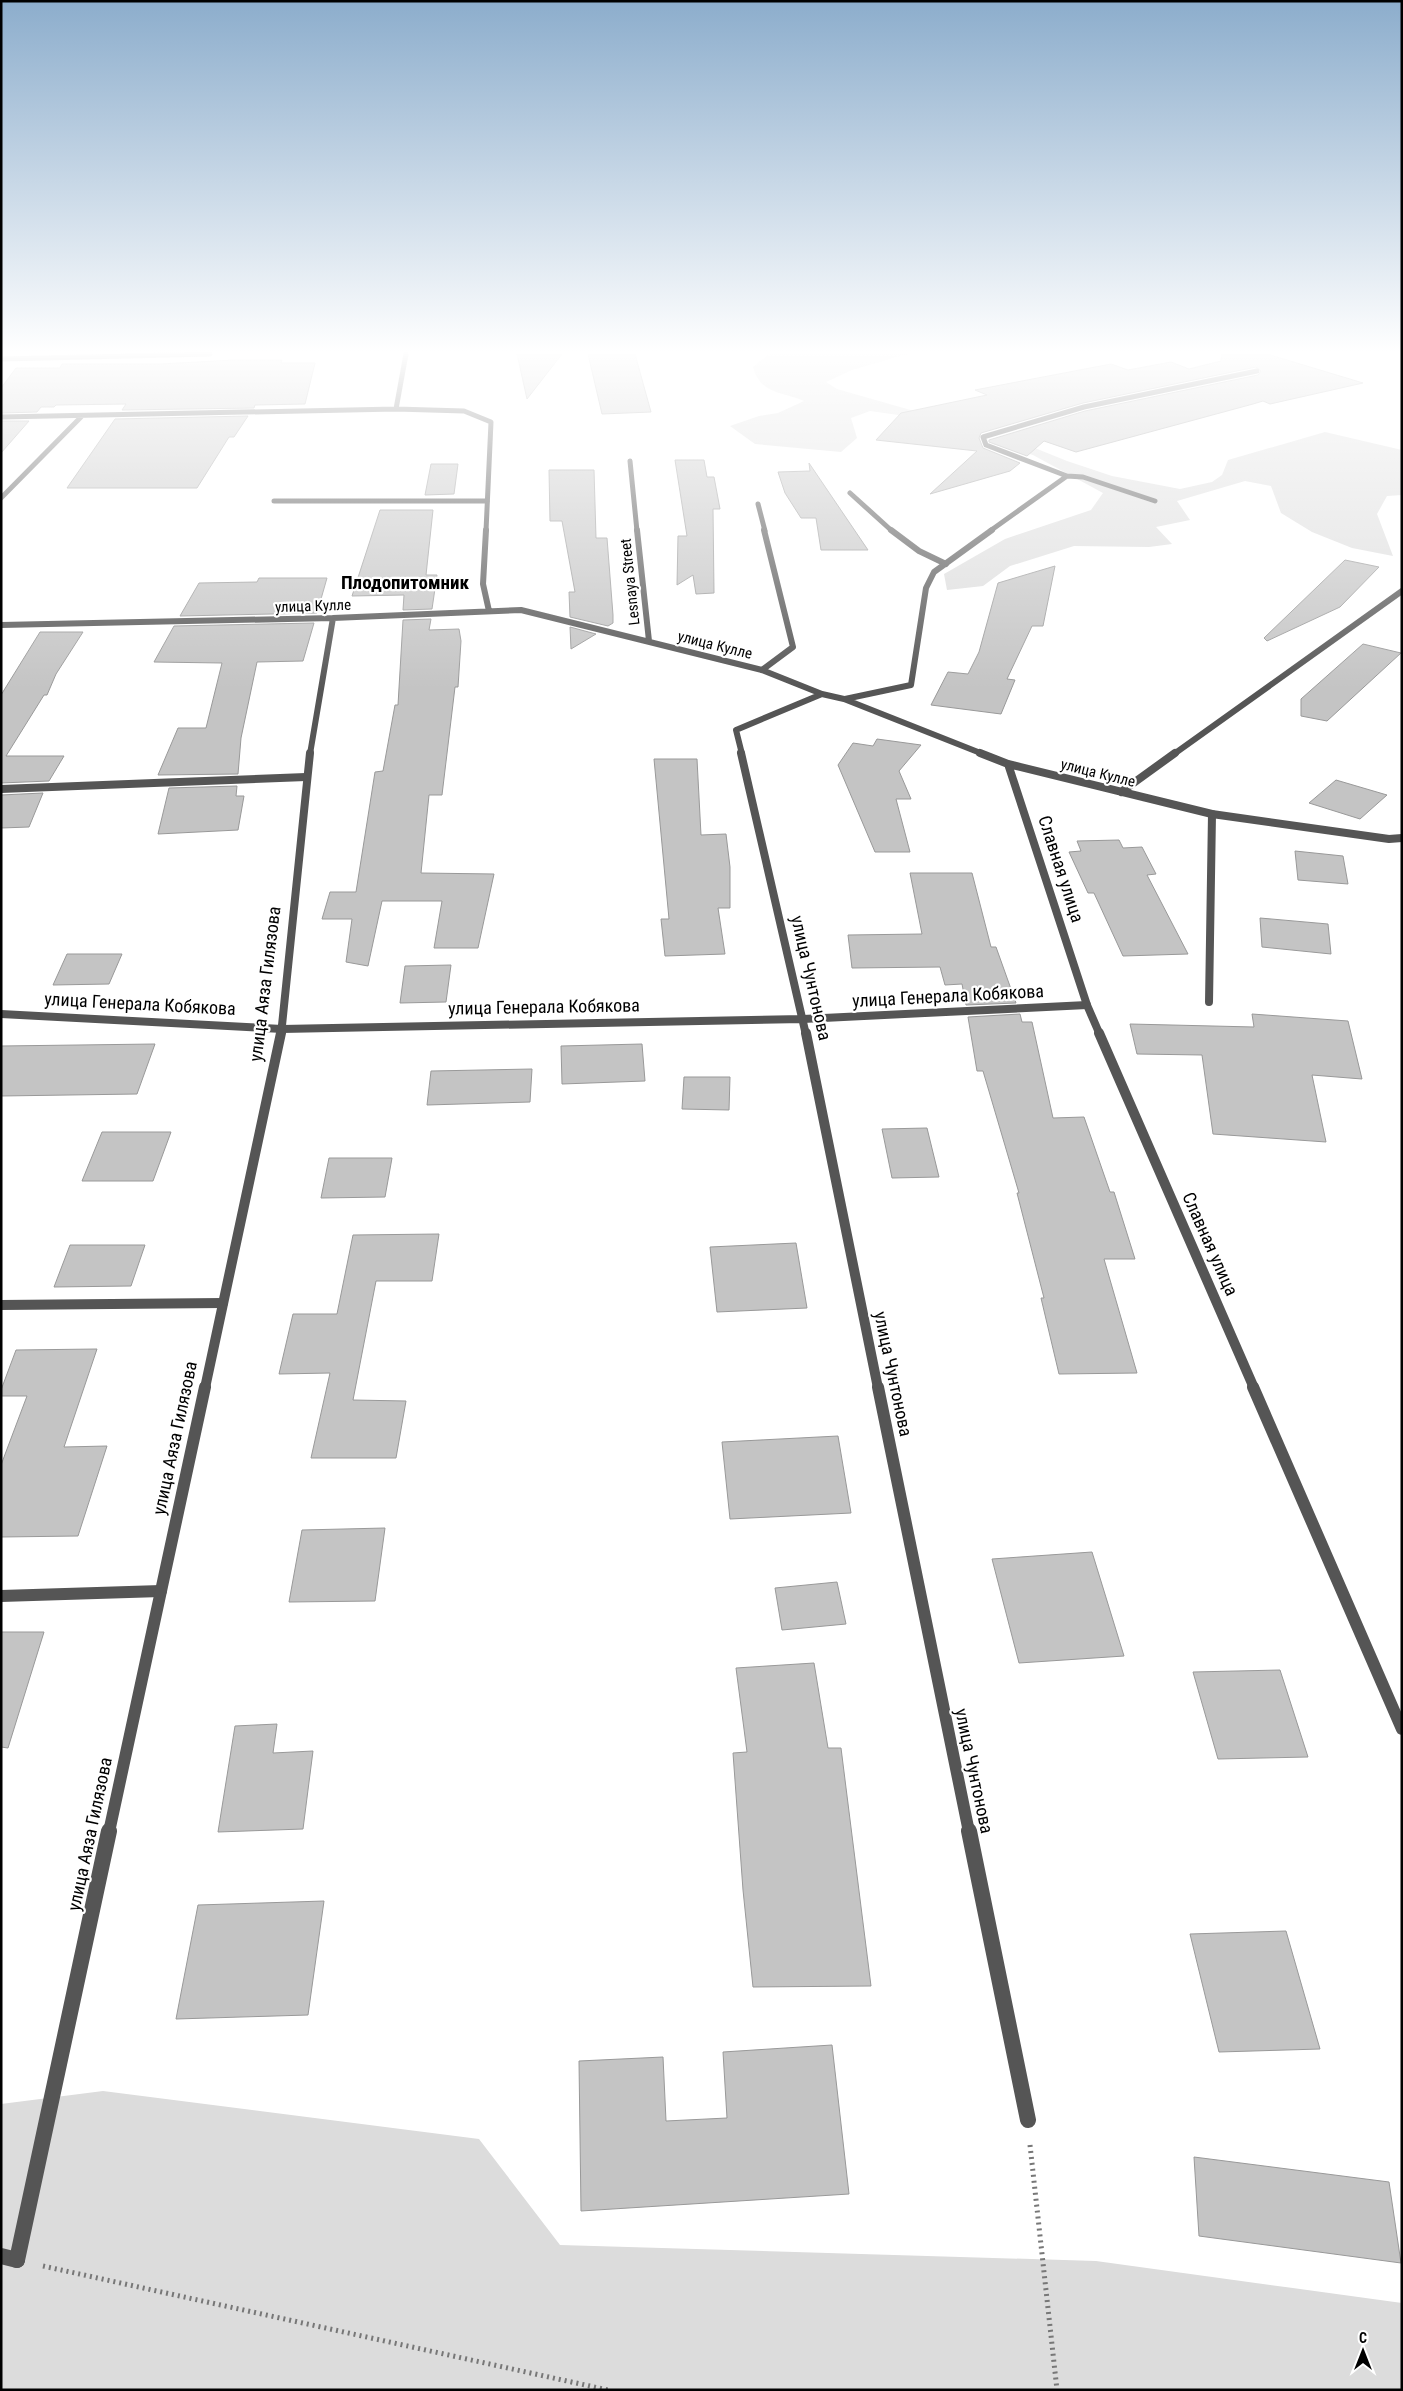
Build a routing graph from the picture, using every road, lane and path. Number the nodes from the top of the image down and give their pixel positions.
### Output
1 (33, 466) edge
2 (489, 466) edge
3 (630, 466) edge
4 (1040, 466) edge
5 (1067, 476) junction
6 (850, 493) dead end
7 (1, 498) edge
8 (274, 501) dead end
9 (487, 501) junction
10 (1155, 501) dead end
11 (758, 504) dead end
12 (946, 564) junction
13 (1402, 591) edge
14 (489, 611) junction
15 (333, 618) junction
16 (1, 625) edge
17 (649, 641) junction
18 (762, 670) junction
19 (822, 694) junction
20 (844, 699) junction
21 (1008, 764) junction
22 (306, 778) junction
23 (1, 789) edge
24 (1121, 792) junction
25 (1212, 814) junction
26 (1402, 838) edge
27 (1209, 1002) dead end
28 (1087, 1005) junction
29 (1, 1014) edge
30 (803, 1019) junction
31 (282, 1029) junction
32 (223, 1303) junction
33 (1, 1305) edge
34 (161, 1591) junction
35 (1, 1596) edge
36 (1402, 1728) edge
37 (1028, 2120) joint
38 (9, 2258) edge
39 (608, 2390) edge
40 (1056, 2390) edge

1 - 7 street
2 - 9 street
3 - 17 street, Lesnaya Street
4 - 5 street
5 - 10 street
5 - 12 street
6 - 12 street
8 - 9 street
9 - 14 street
11 - 18 street
12 - 20 street
13 - 24 street
14 - 15 street, улица Кулле
14 - 17 street, улица Кулле
15 - 16 street, улица Кулле
15 - 22 street, улица Аяза Гилязова
17 - 18 street, улица Кулле
18 - 19 street, улица Кулле
19 - 20 street, улица Кулле
19 - 30 street, улица Чунтонова
20 - 21 street, улица Кулле
21 - 24 street, улица Кулле
21 - 28 street, Славная улица
22 - 23 street
22 - 31 street, улица Аяза Гилязова
24 - 25 street, улица Кулле
25 - 26 street, улица Кулле
25 - 27 street
28 - 30 street, улица Генерала Кобякова
28 - 36 street, Славная улица
29 - 31 street, улица Генерала Кобякова
30 - 31 street, улица Генерала Кобякова
30 - 37 street, улица Чунтонова
31 - 32 street, улица Аяза Гилязова
32 - 33 street
32 - 34 street, улица Аяза Гилязова
34 - 35 street
34 - 38 street, улица Аяза Гилязова
37 - 40 path
38 - 39 path

